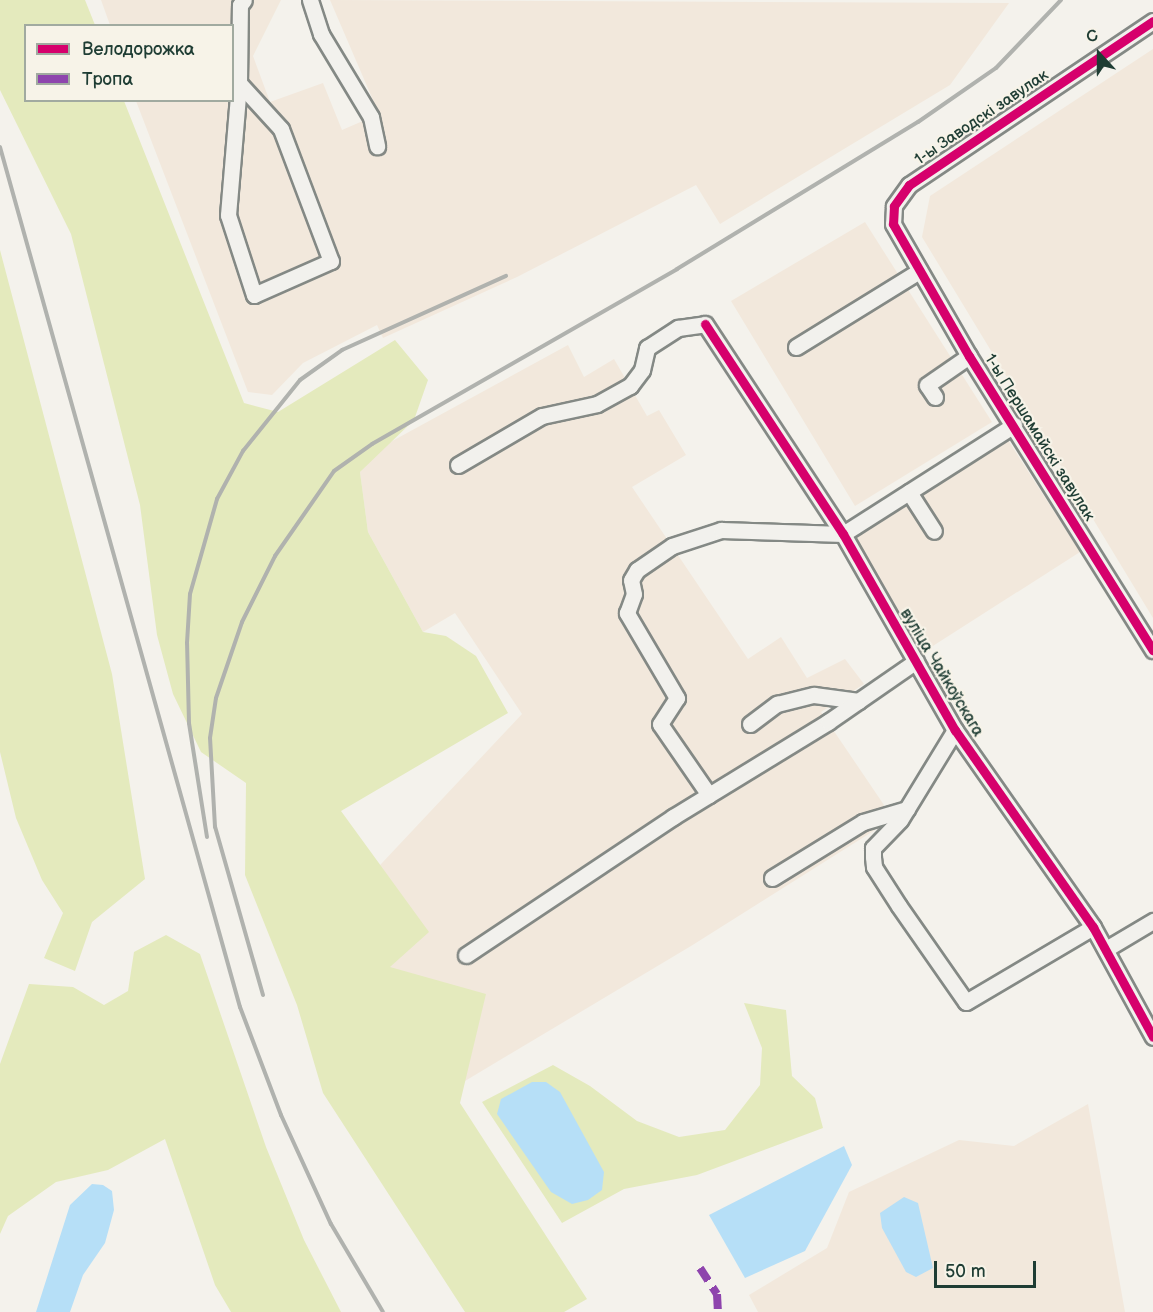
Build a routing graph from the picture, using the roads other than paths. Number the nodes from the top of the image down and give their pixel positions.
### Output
1 (244, 0) edge
2 (310, 0) edge
3 (1153, 21) edge
4 (239, 83) junction
5 (376, 146) dead end
6 (901, 242) joint
7 (919, 271) junction
8 (796, 347) dead end
9 (969, 356) junction
10 (935, 397) dead end
11 (1014, 425) junction
12 (458, 465) dead end
13 (909, 492) junction
14 (934, 531) dead end
15 (843, 534) junction
16 (1153, 650) edge
17 (916, 662) junction
18 (859, 701) junction
19 (750, 724) dead end
20 (955, 730) junction
21 (709, 795) junction
22 (907, 809) junction
23 (772, 878) dead end
24 (1153, 921) edge
25 (1093, 927) junction
26 (1106, 949) junction
27 (466, 955) dead end
28 (1153, 1037) edge

1 - 4 street
2 - 5 street
3 - 6 street, 1-ы Заводскі завулак
4 - 4 street
6 - 7 street, 1-ы Першамайскі завулак
7 - 8 street
7 - 9 street, 1-ы Першамайскі завулак
9 - 10 street
9 - 11 street, 1-ы Першамайскі завулак
11 - 13 street
11 - 16 street, 1-ы Першамайскі завулак
12 - 15 street, вуліца Чайкоўскага
13 - 14 street
13 - 15 street
15 - 17 street, вуліца Чайкоўскага
15 - 21 street
17 - 18 street
17 - 20 street, вуліца Чайкоўскага
18 - 19 street
18 - 21 street
20 - 22 street
20 - 25 street, вуліца Чайкоўскага
21 - 27 street
22 - 23 street
22 - 25 street
24 - 26 street
25 - 26 street, вуліца Чайкоўскага
26 - 28 street, вуліца Чайкоўскага

